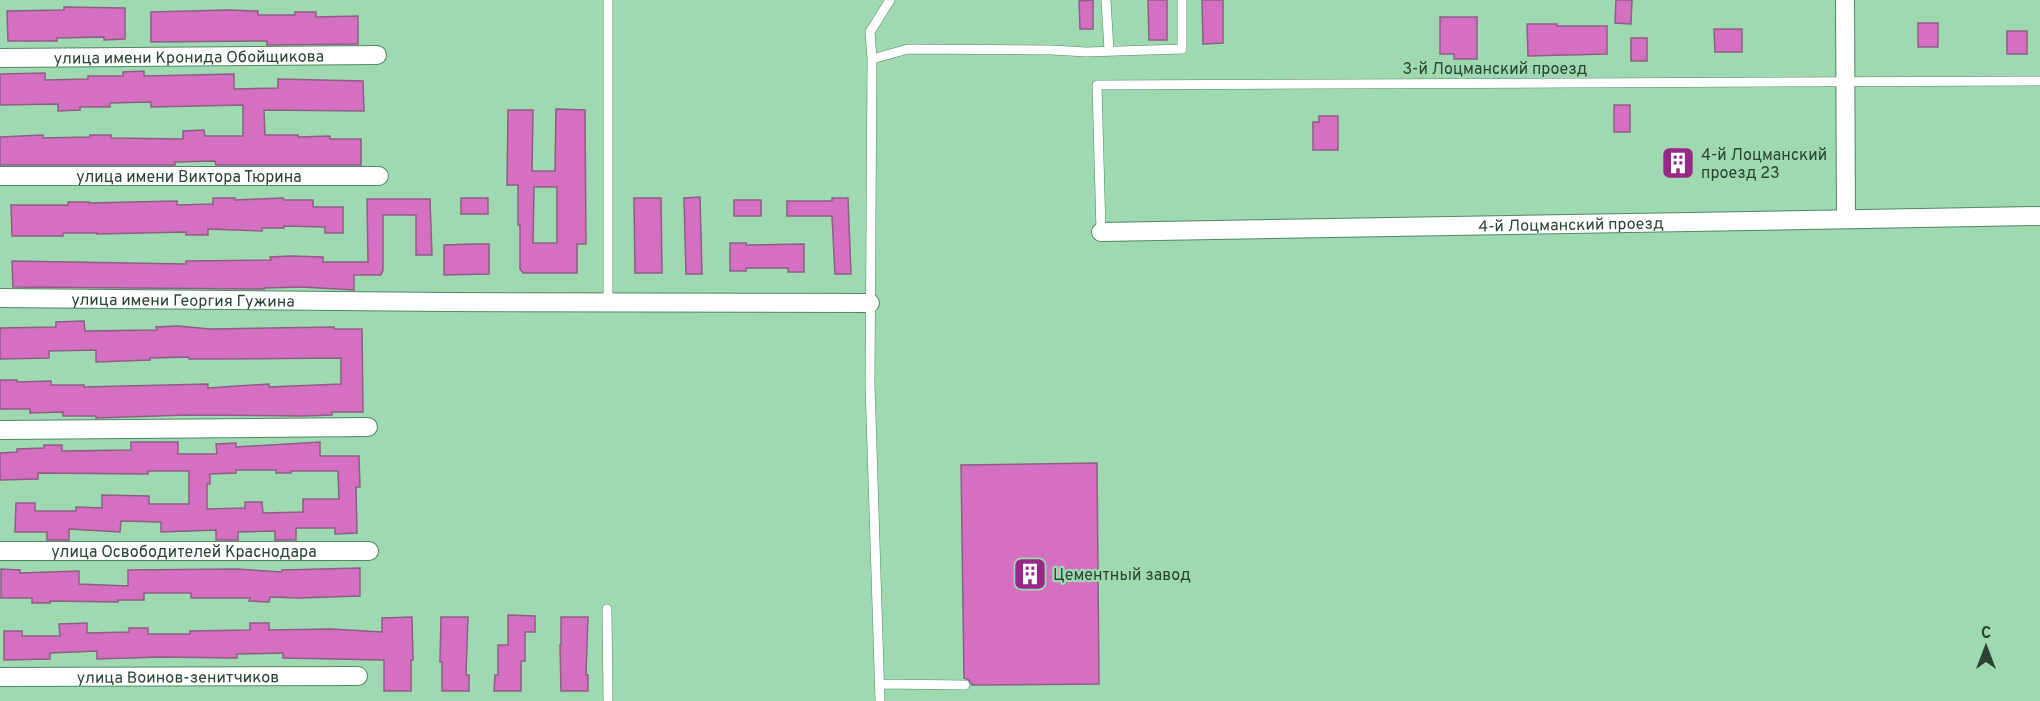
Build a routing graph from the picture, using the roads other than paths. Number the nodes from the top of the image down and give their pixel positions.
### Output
1 (608, 0) edge
2 (890, 0) edge
3 (1106, 0) edge
4 (1182, 0) edge
5 (1845, 0) edge
6 (1109, 51) junction
7 (377, 55) dead end
8 (0, 58) edge
9 (872, 59) junction
10 (1846, 81) junction
11 (2040, 81) edge
12 (0, 176) edge
13 (379, 176) dead end
14 (2040, 216) edge
15 (1846, 219) junction
16 (1101, 232) joint
17 (0, 298) edge
18 (608, 302) junction
19 (870, 303) junction
20 (368, 427) dead end
21 (0, 430) edge
22 (0, 551) edge
23 (369, 551) dead end
24 (607, 609) dead end
25 (358, 676) dead end
26 (0, 678) edge
27 (880, 684) junction
28 (964, 685) dead end
29 (608, 701) edge
30 (880, 701) edge

1 - 18 lane
2 - 9 lane
3 - 6 lane
4 - 6 lane
5 - 10 street
6 - 9 lane
7 - 8 street, улица имени Кронида Обойщикова
9 - 19 lane
10 - 11 lane, 3-й Лоцманский проезд
10 - 15 street
10 - 16 lane, 3-й Лоцманский проезд
12 - 13 street, улица имени Виктора Тюрина
14 - 15 street, 4-й Лоцманский проезд
15 - 16 street, 4-й Лоцманский проезд
17 - 18 street, улица имени Георгия Гужина
18 - 19 street, улица имени Георгия Гужина
19 - 27 lane
20 - 21 street
22 - 23 street, улица Освободителей Краснодара
24 - 29 lane
25 - 26 street, улица Воинов-зенитчиков
27 - 28 lane
27 - 30 lane

